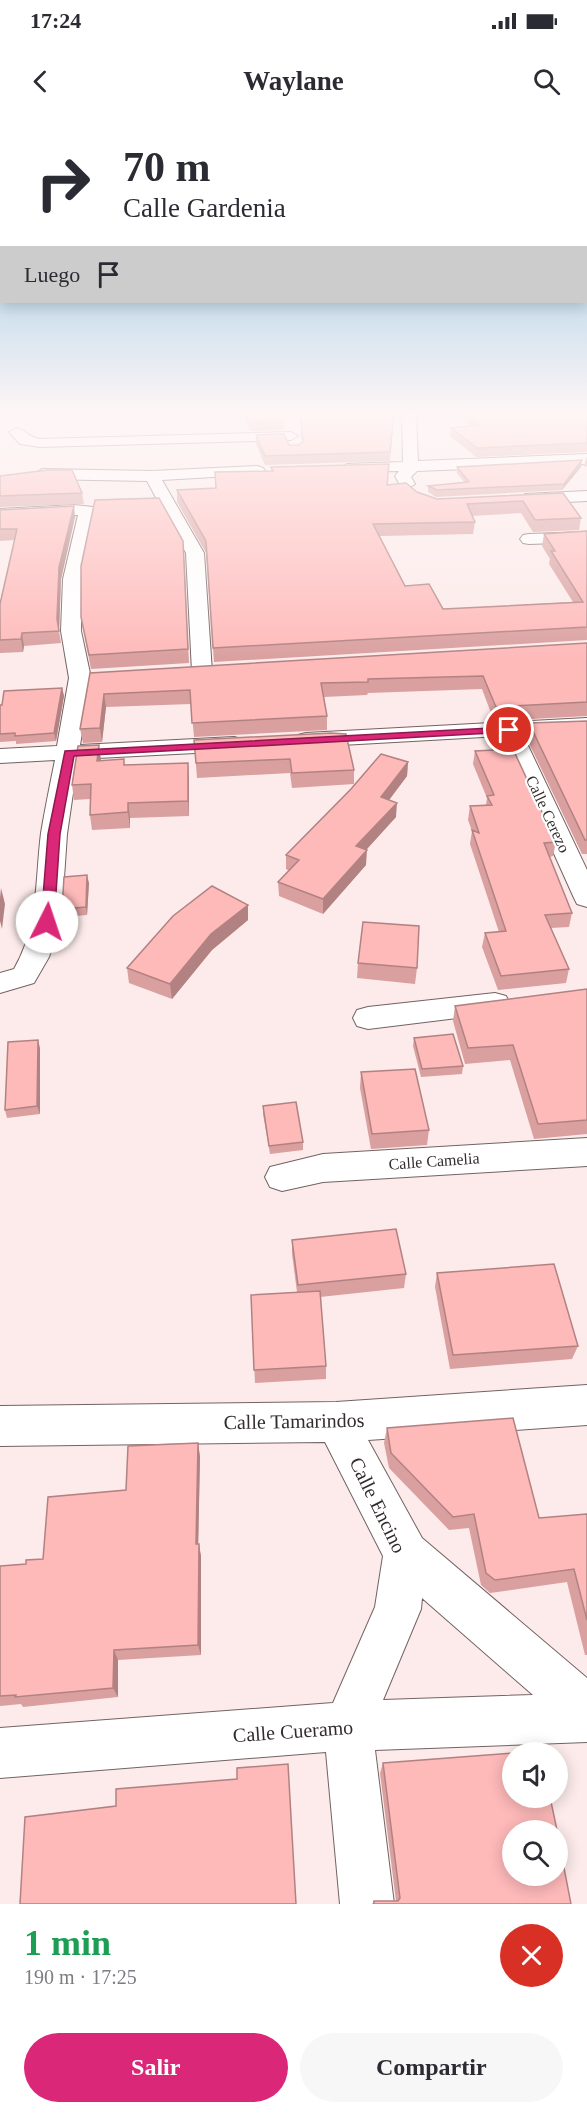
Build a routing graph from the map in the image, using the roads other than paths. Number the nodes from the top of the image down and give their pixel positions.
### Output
1 (163, 496) edge
2 (582, 496) edge
3 (506, 500) edge
4 (0, 514) edge
5 (587, 537) edge
6 (530, 539) dead end
7 (225, 671) edge
8 (202, 672) junction
9 (180, 673) edge
10 (102, 677) edge
11 (80, 678) junction
12 (587, 725) edge
13 (509, 730) junction
14 (283, 742) edge
15 (259, 743) edge
16 (69, 753) junction
17 (0, 756) edge
18 (587, 898) edge
19 (0, 983) edge
20 (518, 1001) edge
21 (368, 1018) dead end
22 (587, 1152) edge
23 (282, 1177) dead end
24 (587, 1405) edge
25 (336, 1422) junction
26 (0, 1426) edge
27 (406, 1554) junction
28 (587, 1710) edge
29 (587, 1718) edge
30 (348, 1726) junction
31 (0, 1753) edge
32 (367, 1904) edge

1 - 8 street
2 - 3 street
4 - 11 street
5 - 6 street
7 - 8 street
8 - 9 street
10 - 11 street
11 - 16 street
12 - 13 street
13 - 14 street
13 - 18 street, Calle Cerezo
15 - 16 street
16 - 17 street
16 - 19 street
20 - 21 street
22 - 23 street, Calle Camelia
24 - 25 street, Calle Tamarindos
25 - 26 street, Calle Tamarindos
25 - 27 street, Calle Encino
27 - 28 street
27 - 30 street, Calle Encino
29 - 30 street, Calle Cueramo
30 - 31 street, Calle Cueramo
30 - 32 street, Calle Encino

